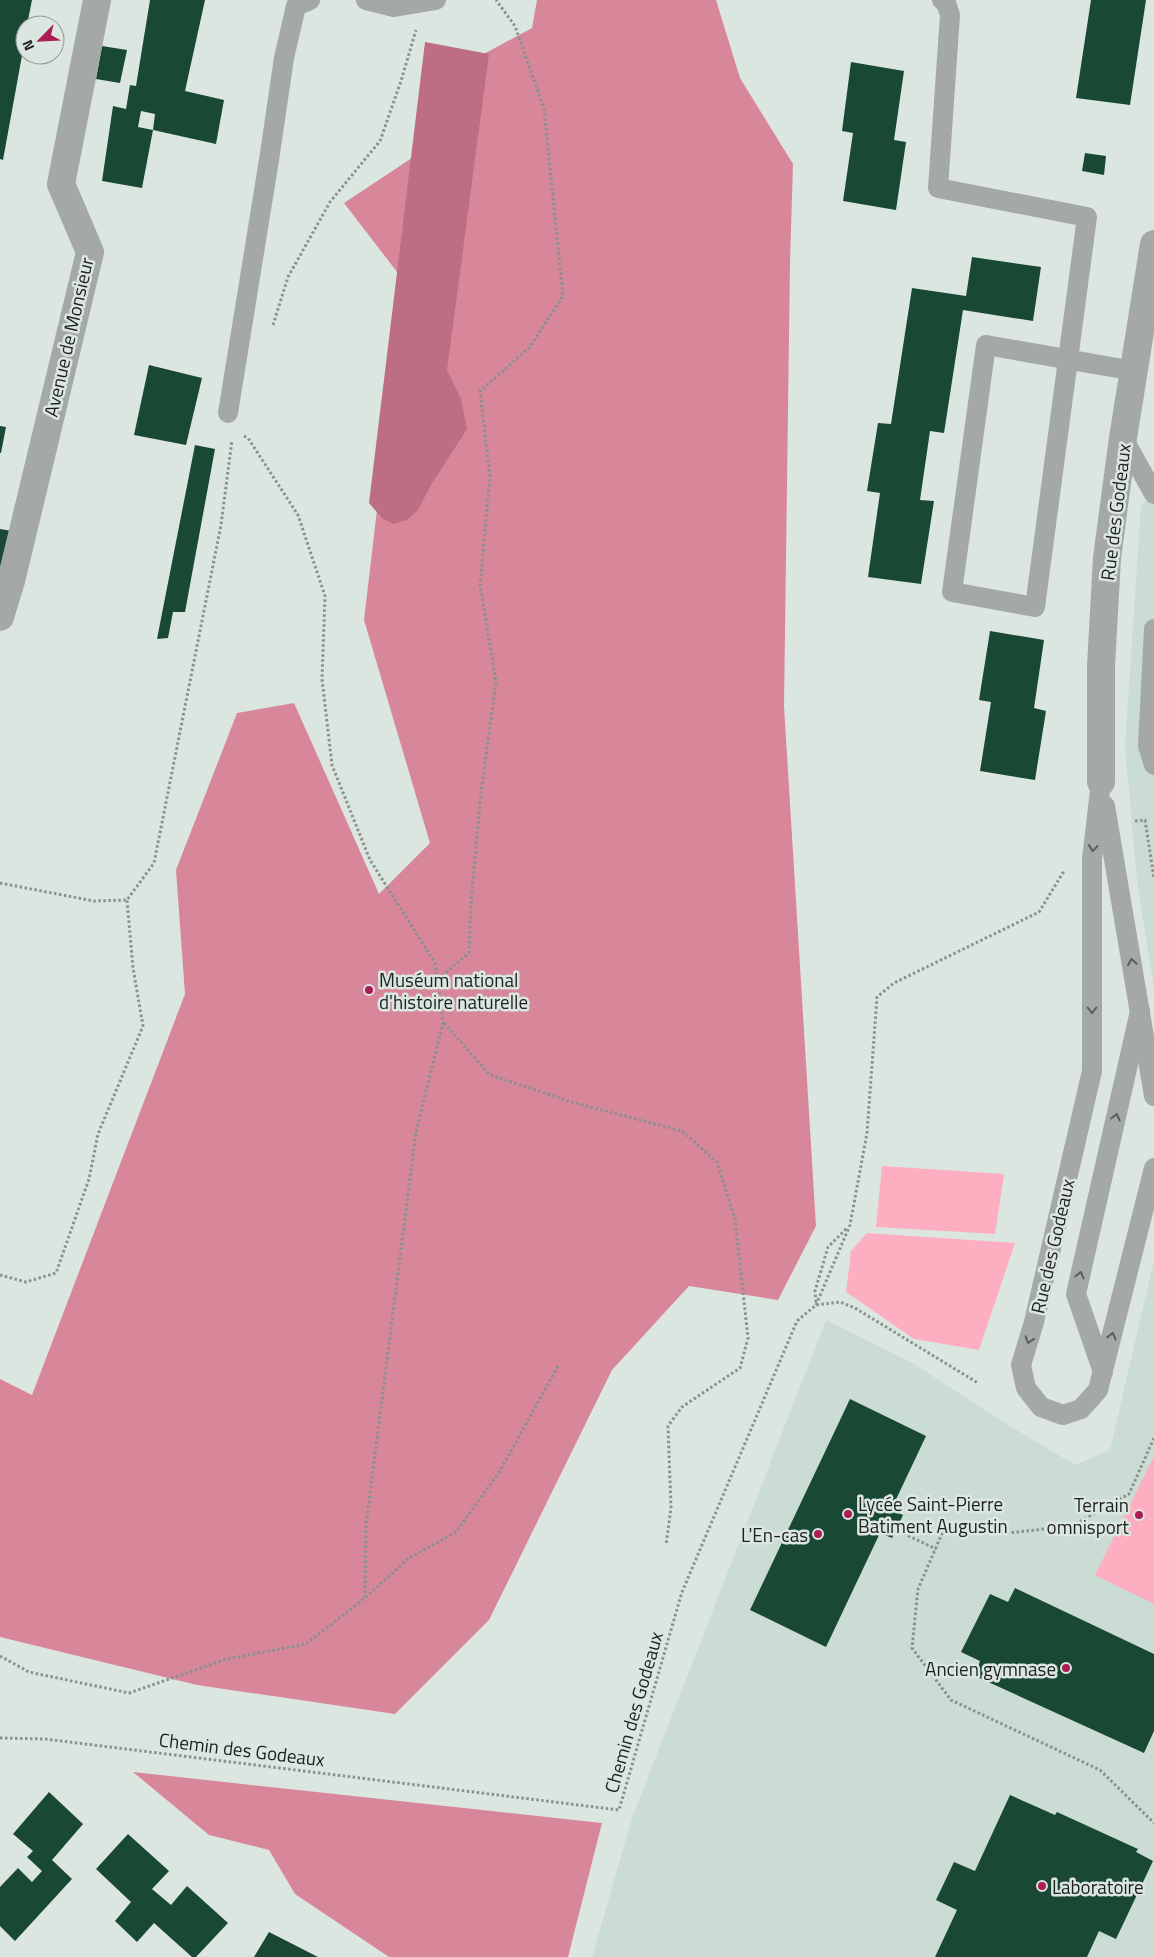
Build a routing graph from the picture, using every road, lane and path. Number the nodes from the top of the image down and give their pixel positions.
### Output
1 (97, 0) edge
2 (310, 0) edge
3 (366, 0) edge
4 (496, 0) edge
5 (942, 0) edge
6 (431, 1) edge
7 (1154, 244) edge
8 (271, 331) dead end
9 (1068, 359) junction
10 (1134, 371) junction
11 (231, 422) junction
12 (1123, 438) junction
13 (1154, 494) edge
14 (0, 617) edge
15 (1154, 629) edge
16 (1154, 764) edge
17 (1101, 782) junction
18 (1132, 822) dead end
19 (1092, 859) junction
20 (1154, 878) edge
21 (0, 883) edge
22 (127, 900) junction
23 (437, 980) junction
24 (1140, 1011) junction
25 (443, 1023) junction
26 (1154, 1096) edge
27 (1154, 1168) edge
28 (850, 1225) junction
29 (0, 1275) edge
30 (816, 1305) junction
31 (558, 1366) dead end
32 (1103, 1372) junction
33 (978, 1383) dead end
34 (1154, 1438) edge
35 (890, 1527) dead end
36 (666, 1545) dead end
37 (936, 1548) junction
38 (366, 1598) junction
39 (0, 1656) edge
40 (0, 1738) edge
41 (1154, 1823) edge

1 - 14 street, Avenue de Monsieur
2 - 11 lane
3 - 6 lane
4 - 23 path
5 - 9 lane
6 - 8 path
7 - 10 street, Rue des Godeaux
9 - 9 lane
9 - 10 lane
10 - 12 street, Rue des Godeaux
11 - 22 path
11 - 23 path
12 - 13 lane
12 - 17 street, Rue des Godeaux
15 - 16 lane
17 -> 19 lane, Rue des Godeaux
24 -> 17 lane, Rue des Godeaux
18 - 20 path
19 - 28 path
19 -> 32 lane, Rue des Godeaux
21 - 22 path
22 - 29 path
23 - 25 path
24 - 26 lane, Rue des Godeaux
32 -> 24 lane
25 - 36 path
25 - 38 path
32 -> 27 lane, Rue des Godeaux
28 - 30 path
28 - 30 path
30 - 33 path
30 - 40 path, Chemin des Godeaux
31 - 38 path
34 - 37 path
35 - 37 path
37 - 41 path
38 - 39 path

